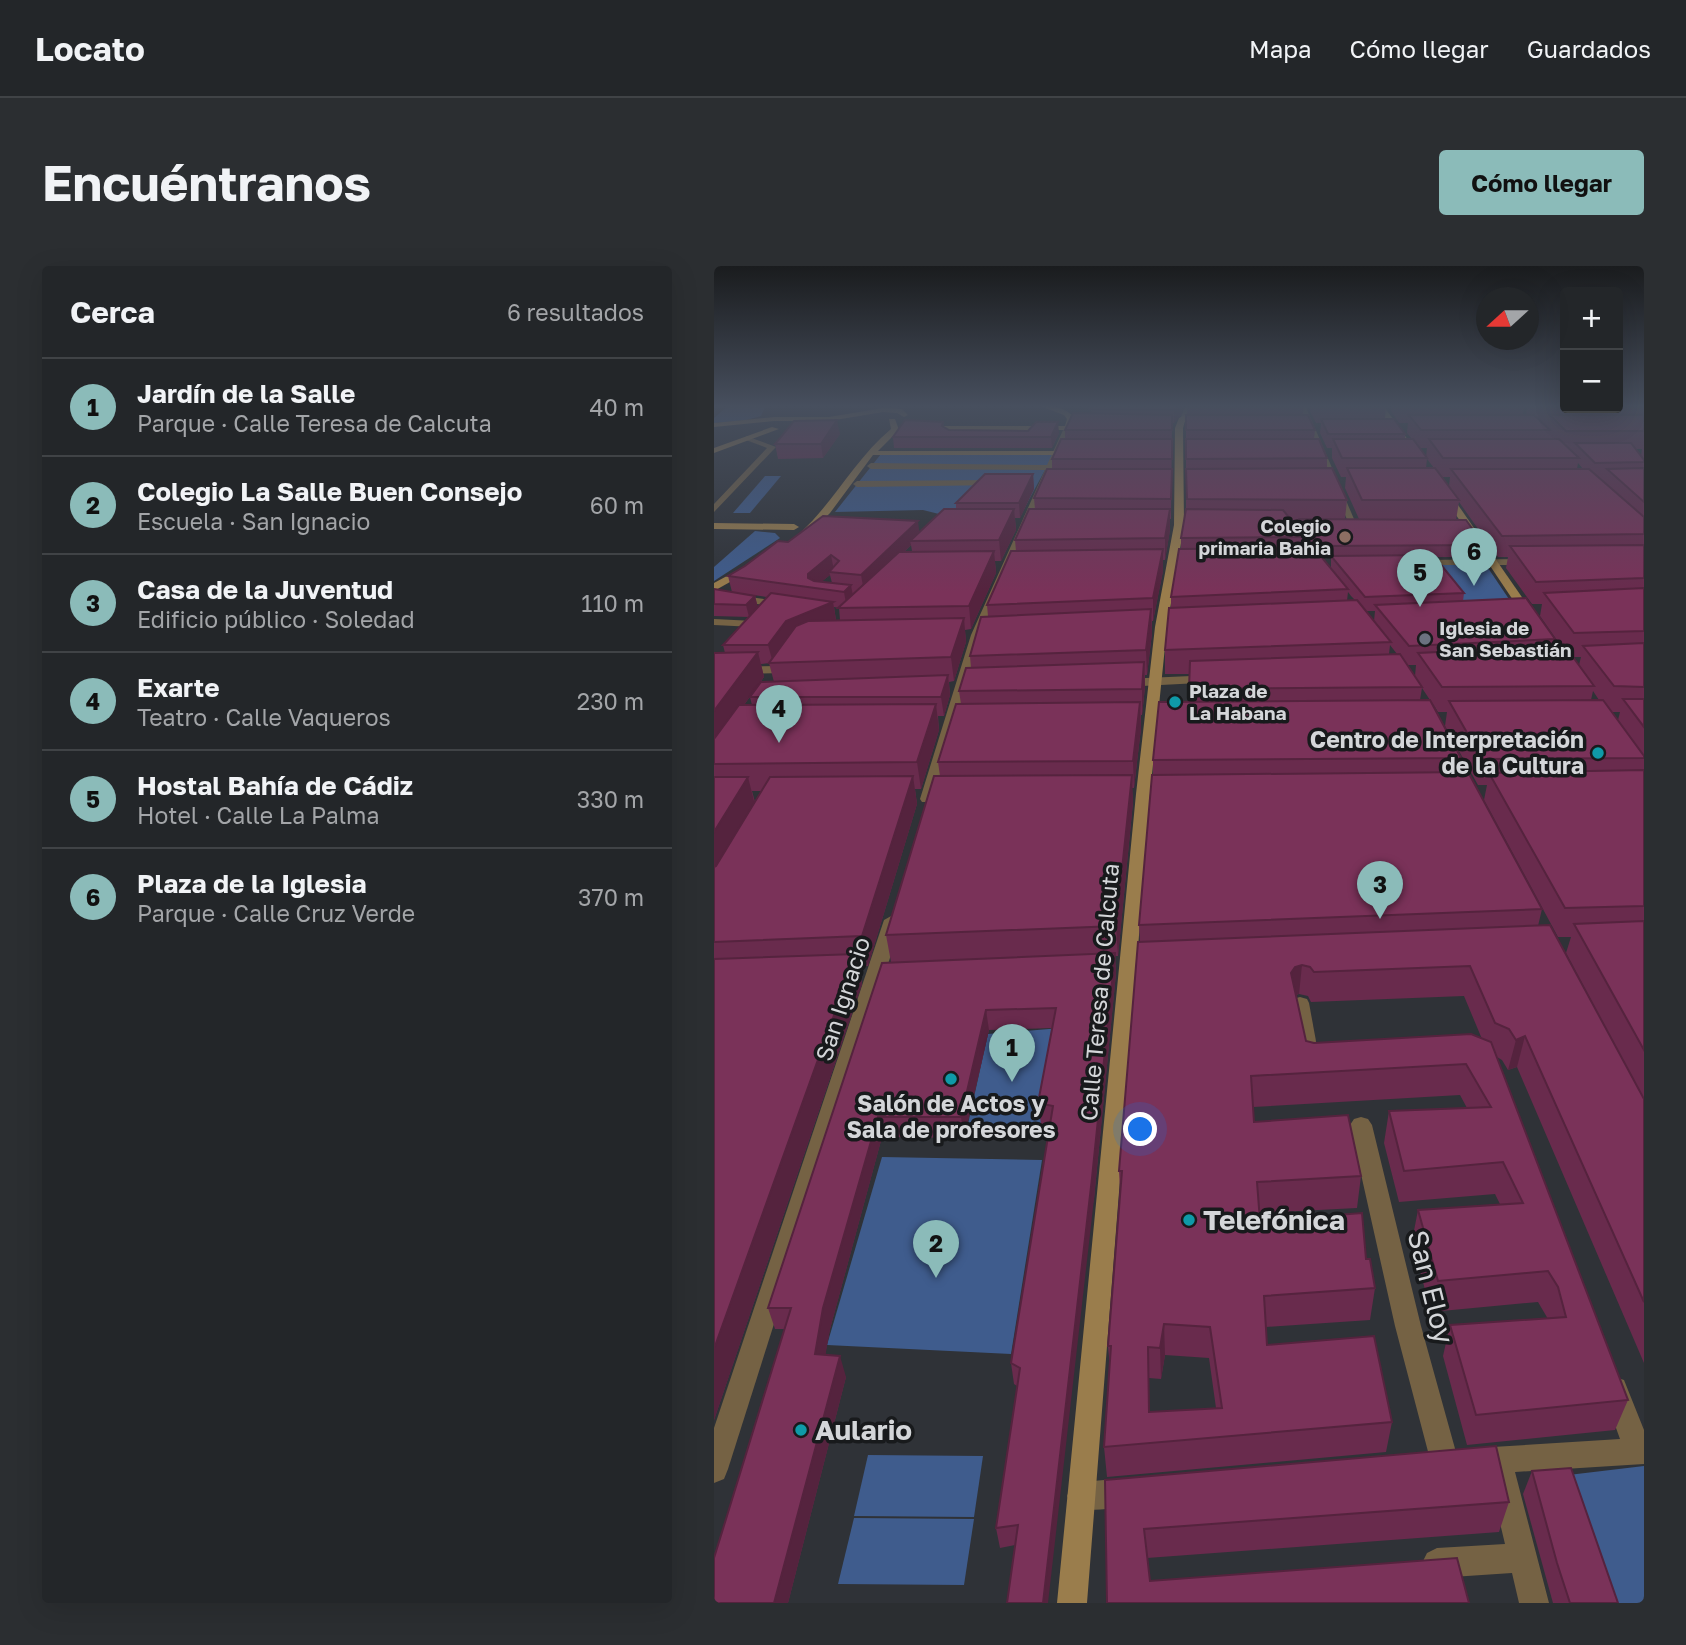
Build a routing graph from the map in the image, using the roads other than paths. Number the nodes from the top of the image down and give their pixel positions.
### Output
1 (753, 467) edge
2 (860, 467) edge
3 (902, 467) edge
4 (993, 467) edge
5 (1051, 467) edge
6 (1059, 467) edge
7 (1176, 467) edge
8 (1328, 467) edge
9 (1048, 474) junction
10 (1322, 482) edge
11 (1335, 482) junction
12 (1348, 482) edge
13 (1451, 482) edge
14 (983, 483) junction
15 (1007, 483) edge
16 (857, 484) dead end
17 (975, 491) edge
18 (714, 509) edge
19 (1353, 524) junction
20 (1340, 525) edge
21 (1366, 525) edge
22 (714, 526) edge
23 (1456, 526) edge
24 (1469, 526) junction
25 (758, 561) edge
26 (1493, 562) junction
27 (1534, 562) edge
28 (1409, 563) edge
29 (714, 588) edge
30 (714, 594) edge
31 (772, 603) junction
32 (799, 608) edge
33 (714, 622) edge
34 (1540, 631) edge
35 (717, 666) edge
36 (1234, 678) edge
37 (1154, 682) junction
38 (1112, 683) edge
39 (767, 687) edge
40 (921, 821) edge
41 (899, 898) edge
42 (1153, 963) edge
43 (1119, 965) junction
44 (884, 974) junction
45 (850, 975) edge
46 (1300, 1003) edge
47 (1336, 1063) edge
48 (1361, 1125) dead end
49 (1610, 1375) edge
50 (1642, 1451) edge
51 (1498, 1460) junction
52 (714, 1469) edge
53 (1159, 1489) edge
54 (1081, 1496) junction
55 (1524, 1557) junction
56 (1414, 1564) edge
57 (1072, 1603) edge
58 (1534, 1603) edge

1 - 18 street
2 - 22 street
3 - 9 street
4 - 9 street
5 - 9 street
6 - 9 street
7 - 37 street, Calle Teresa de Calcuta
8 - 11 street
9 - 40 street
10 - 11 street
11 - 12 street
11 - 19 street
13 - 24 street
14 - 15 street
14 - 16 street
14 - 17 street
19 - 20 street
19 - 21 street
23 - 24 street
24 - 26 street
25 - 29 street
26 - 27 street
26 - 28 street
26 - 34 street
30 - 31 street
31 - 32 street
31 - 33 street
35 - 39 street
36 - 37 street
37 - 38 street
37 - 43 street, Calle Teresa de Calcuta
41 - 44 street, San Ignacio
42 - 43 street
43 - 54 street, Calle Teresa de Calcuta
44 - 45 street
44 - 52 street, San Ignacio
46 - 47 street
48 - 51 street, San Eloy
49 - 50 street
50 - 51 street
51 - 55 street
53 - 54 street
54 - 57 street, Calle Teresa de Calcuta
55 - 56 street
55 - 58 street

